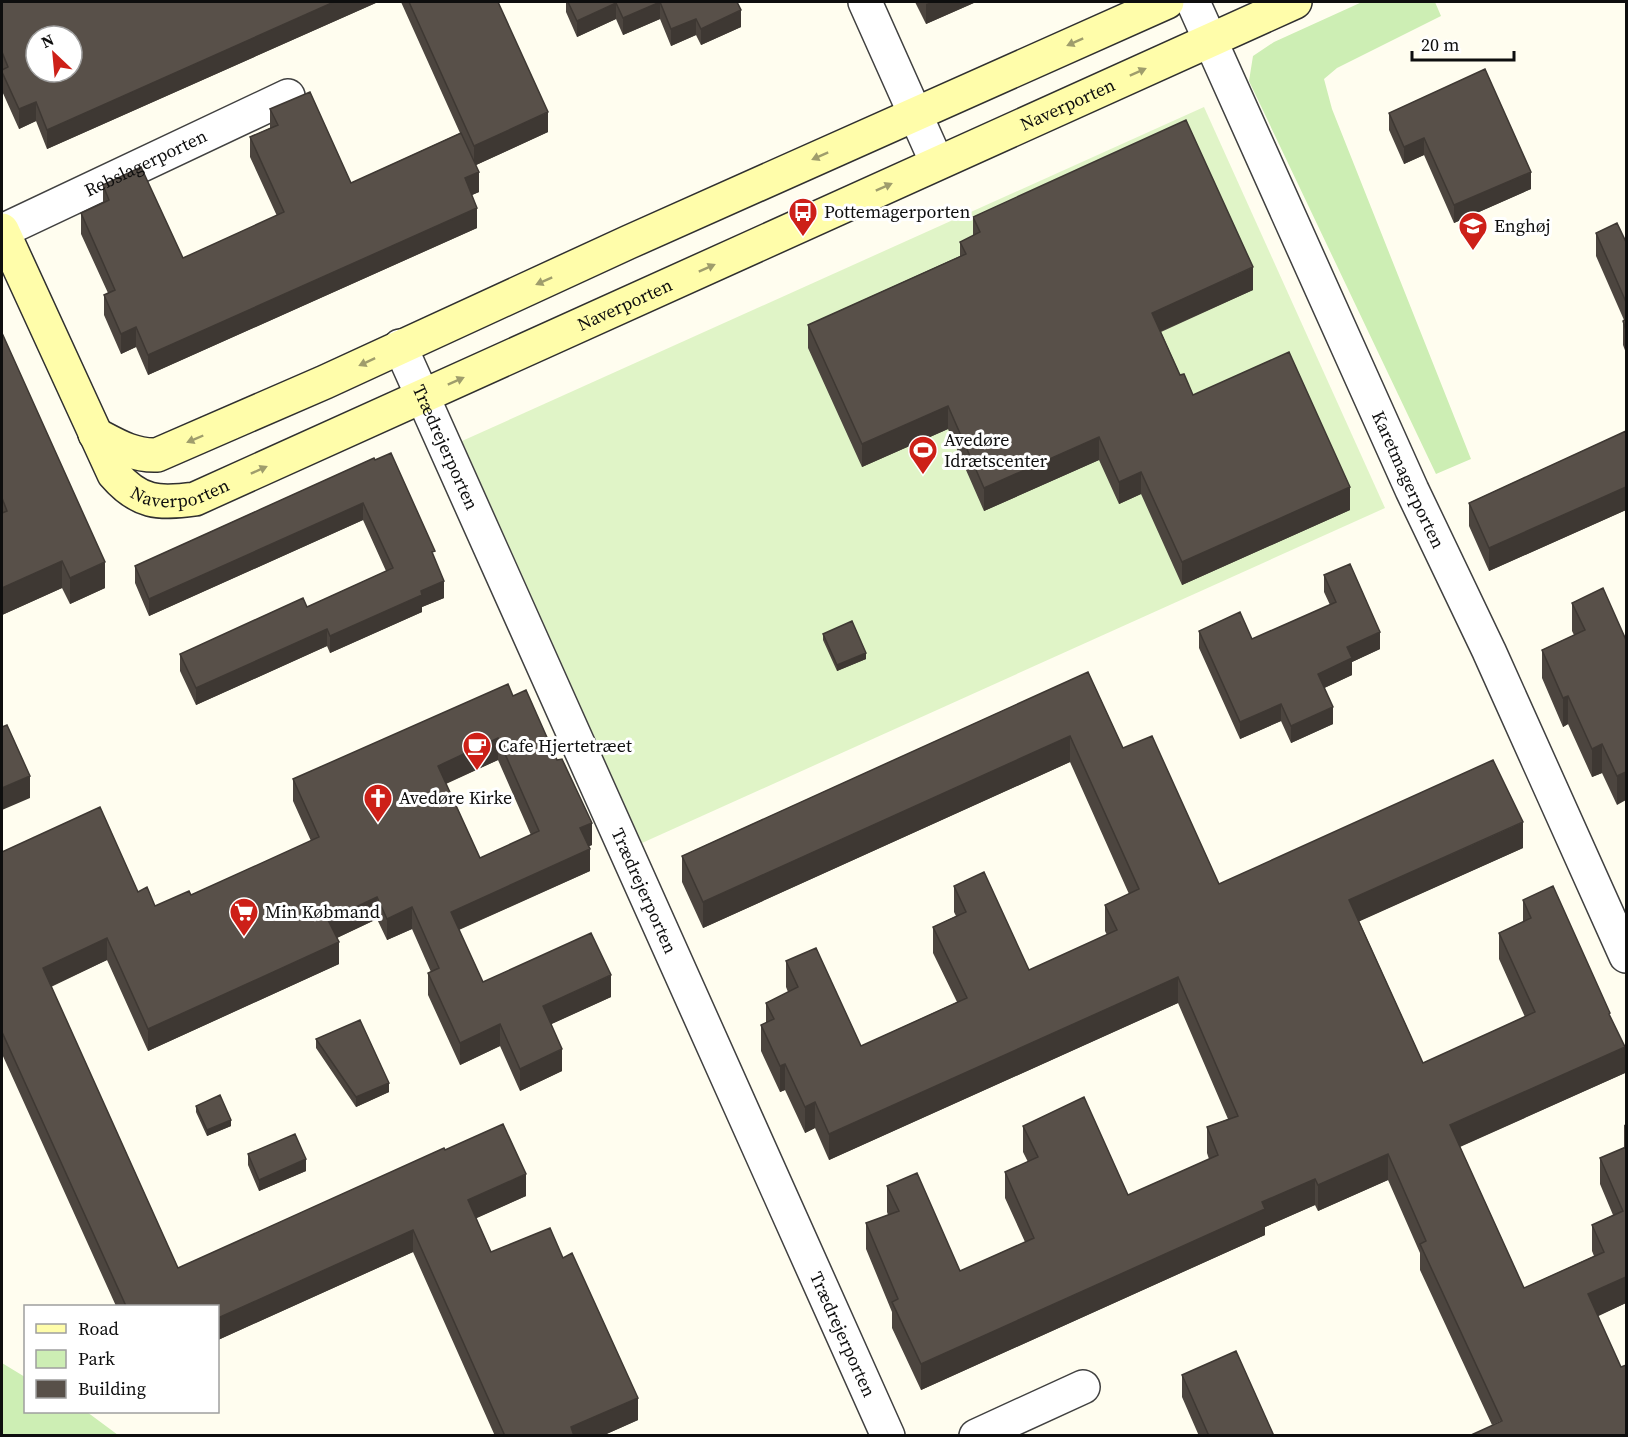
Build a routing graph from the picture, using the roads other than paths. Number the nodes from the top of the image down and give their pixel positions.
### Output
1 (865, 2) edge
2 (1167, 2) edge
3 (1193, 2) edge
4 (1295, 2) edge
5 (1211, 39) junction
6 (288, 96) dead end
7 (915, 114) junction
8 (937, 163) junction
9 (2, 230) edge
10 (400, 346) junction
11 (423, 396) junction
12 (95, 434) junction
13 (1626, 956) edge
14 (1083, 1387) dead end
15 (888, 1436) edge
16 (976, 1436) edge

1 - 7 street
2 -> 7 street, Naverporten
3 - 5 street, Karetmagerporten
4 - 5 street, Naverporten
8 -> 5 street, Naverporten
5 - 13 street, Karetmagerporten
6 - 9 street, Rebslagerporten
7 - 8 street
7 -> 10 street, Naverporten
11 -> 8 street, Naverporten
9 - 12 street, Rebslagerporten
10 - 11 street, Trædrejerporten
10 -> 12 street, Naverporten
12 -> 11 street, Naverporten
11 - 15 street, Trædrejerporten
14 - 16 street

